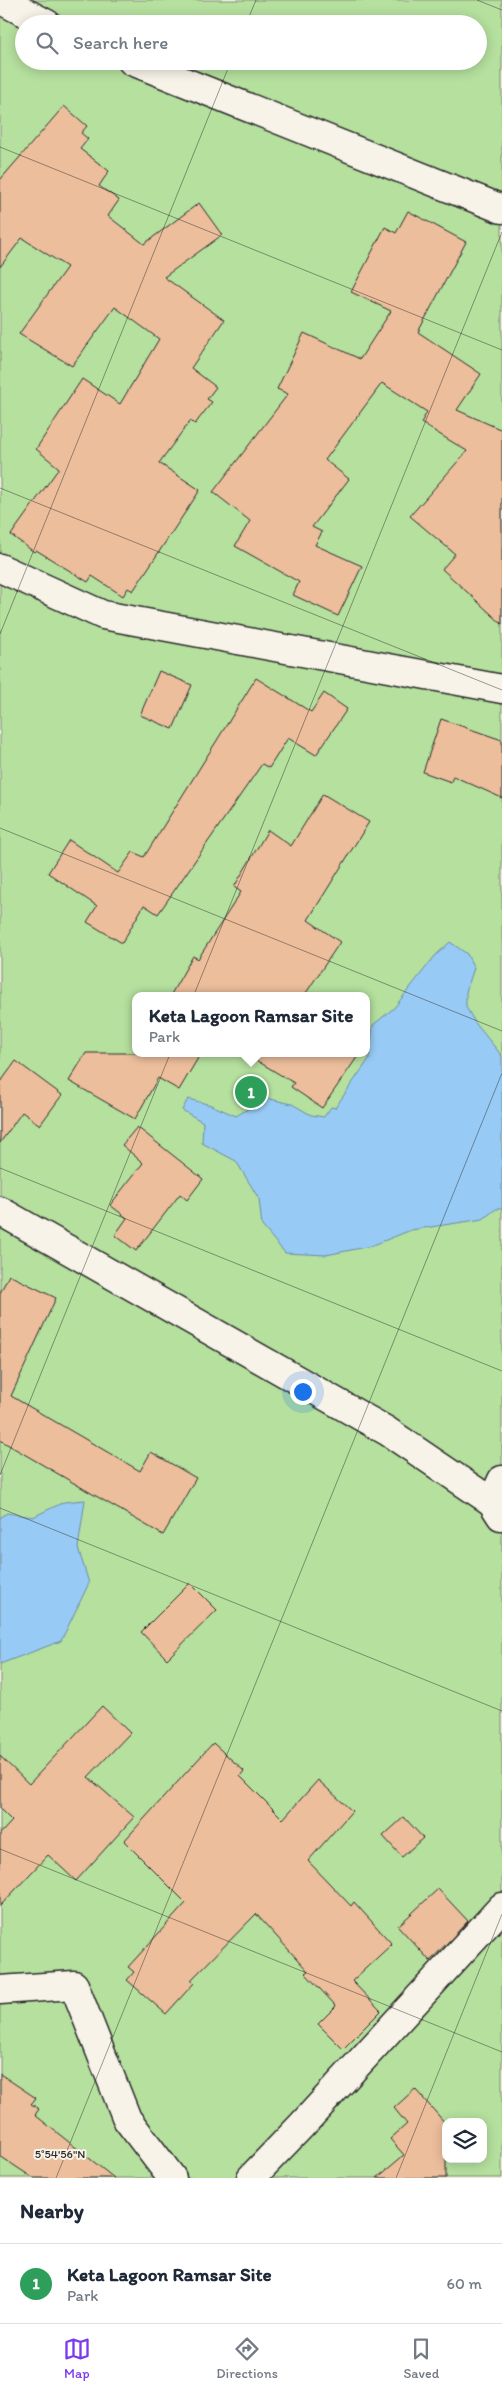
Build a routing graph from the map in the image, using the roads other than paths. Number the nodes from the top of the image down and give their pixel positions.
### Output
1 (1, 0) edge
2 (30, 15) edge
3 (155, 70) edge
4 (502, 208) edge
5 (0, 568) edge
6 (502, 689) edge
7 (0, 1211) edge
8 (499, 1500) edge
9 (502, 1907) edge
10 (0, 1990) edge
11 (172, 2178) edge
12 (251, 2178) edge

1 - 2 street
3 - 4 street
5 - 6 street
7 - 8 street
9 - 12 street
10 - 11 street

